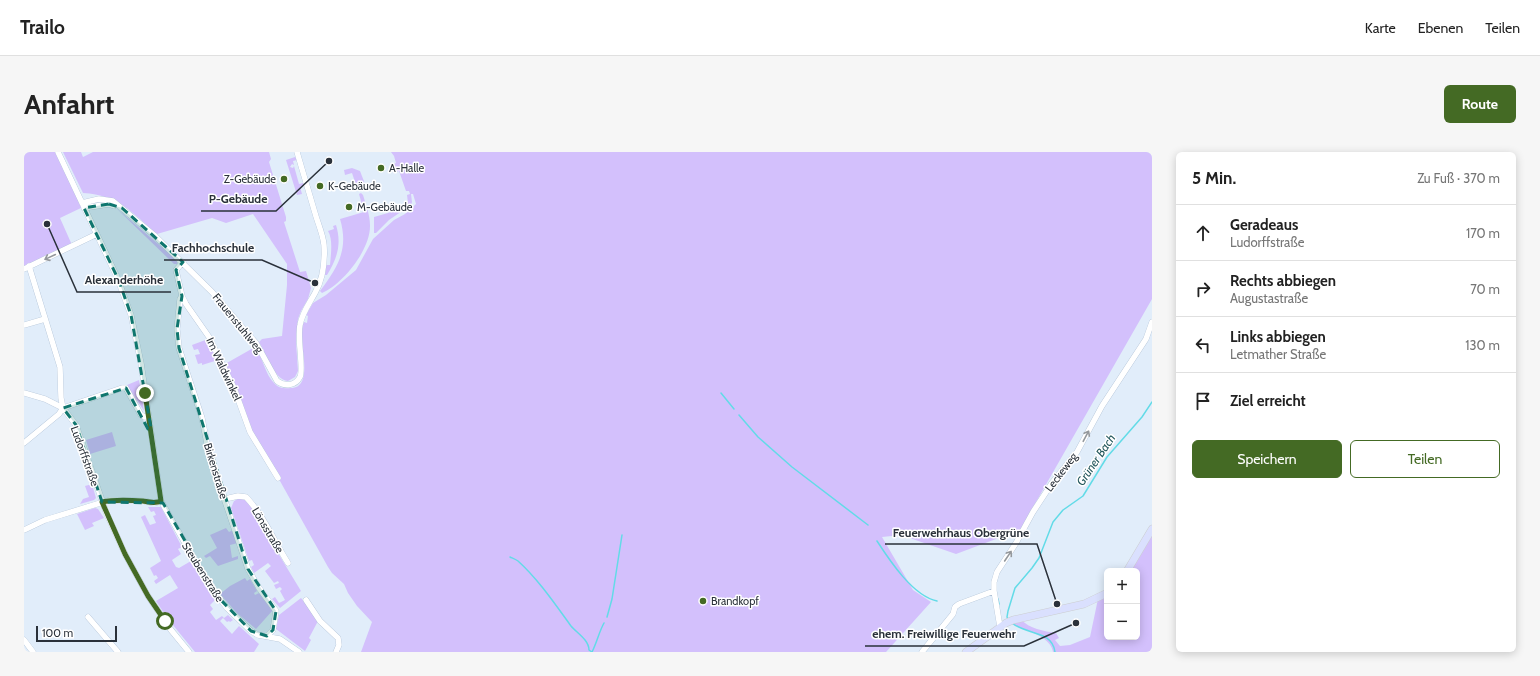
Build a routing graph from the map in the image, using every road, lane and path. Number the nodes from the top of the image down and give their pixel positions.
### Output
1 (58, 152) edge
2 (297, 152) edge
3 (83, 205) junction
4 (97, 234) junction
5 (183, 262) junction
6 (26, 268) edge
7 (182, 296) junction
8 (45, 319) junction
9 (1152, 322) edge
10 (24, 325) edge
11 (24, 393) edge
12 (63, 408) junction
13 (149, 417) junction
14 (24, 443) edge
15 (278, 478) dead end
16 (224, 498) junction
17 (161, 501) junction
18 (102, 502) junction
19 (1152, 529) edge
20 (24, 530) edge
21 (288, 563) dead end
22 (1129, 568) edge
23 (994, 591) junction
24 (1104, 595) edge
25 (306, 600) dead end
26 (88, 617) dead end
27 (1006, 624) junction
28 (267, 636) junction
29 (24, 640) edge
30 (33, 652) edge
31 (118, 652) edge
32 (189, 652) edge
33 (299, 652) edge
34 (336, 652) edge
35 (922, 652) edge
36 (966, 652) edge

1 - 3 street
2 - 5 street, Frauenstuhlweg
3 - 4 street
3 - 5 street, Frauenstuhlweg
4 -> 6 street
4 - 13 street
5 - 7 street, Im Waldwinkel
6 - 8 street
7 - 15 street, Im Waldwinkel
7 - 16 street, Birkenstraße
8 - 10 street
8 - 12 street
23 -> 9 street, Leckeweg
11 - 12 street
12 - 13 street
12 - 14 street
12 - 18 street, Ludorffstraße
13 - 17 street
16 - 21 street, Lönsstraße
16 - 28 street, Birkenstraße
17 - 18 street
17 - 28 street, Steubenstraße
18 - 20 street
18 - 32 street, Ludorffstraße
19 - 22 main road
23 - 27 street, Leckeweg
23 - 35 street
24 - 27 main road
25 - 34 street
26 - 31 street
27 - 36 main road
28 - 33 street, Steubenstraße
29 - 30 street

